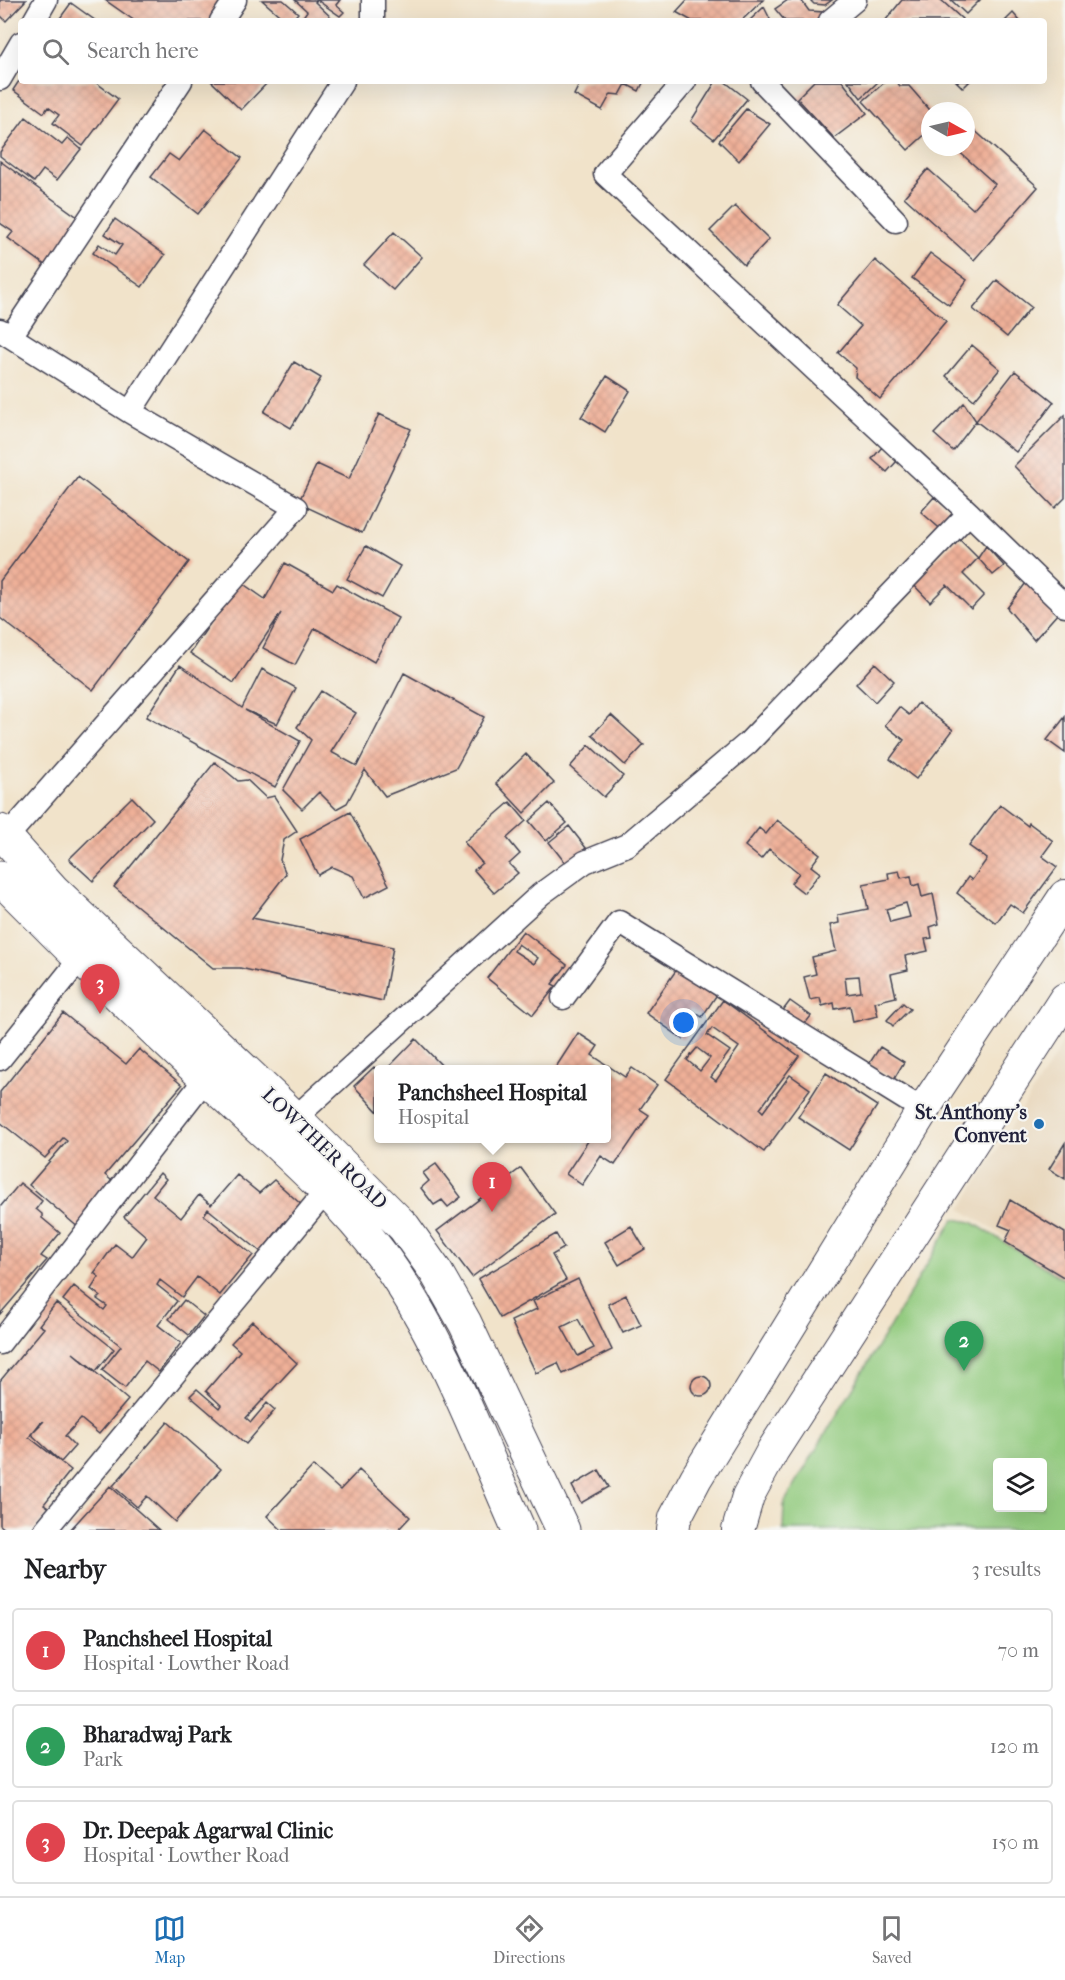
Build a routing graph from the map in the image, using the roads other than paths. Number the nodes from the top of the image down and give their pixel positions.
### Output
1 (46, 0) edge
2 (235, 0) edge
3 (373, 0) edge
4 (855, 0) edge
5 (36, 18) edge
6 (223, 18) edge
7 (374, 18) edge
8 (834, 18) edge
9 (18, 48) edge
10 (0, 79) edge
11 (179, 84) edge
12 (341, 84) edge
13 (682, 84) edge
14 (765, 84) edge
15 (896, 221) dead end
16 (5, 333) edge
17 (130, 412) junction
18 (969, 513) junction
19 (1065, 606) edge
20 (3, 835) edge
21 (0, 878) edge
22 (1065, 896) edge
23 (80, 959) junction
24 (562, 998) dead end
25 (1065, 999) edge
26 (0, 1059) edge
27 (206, 1078) junction
28 (923, 1110) junction
29 (296, 1118) junction
30 (327, 1190) junction
31 (0, 1343) edge
32 (45, 1530) edge
33 (519, 1530) edge
34 (563, 1530) edge
35 (673, 1530) edge
36 (738, 1530) edge

1 - 5 street
2 - 6 street
3 - 7 street
4 - 8 street
9 - 10 street
11 - 16 street
12 - 17 street
13 - 18 street
14 - 15 street
16 - 17 street
17 - 20 street
18 - 19 street
18 - 29 street
20 - 29 main road, LOWTHER ROAD
21 - 23 main road, LOWTHER ROAD
22 - 28 street
23 - 26 street
23 - 27 main road, LOWTHER ROAD
24 - 28 street
25 - 36 street
27 - 30 main road, LOWTHER ROAD
27 - 31 street
28 - 35 street
29 - 34 main road, LOWTHER ROAD
30 - 32 street
30 - 33 main road, LOWTHER ROAD

